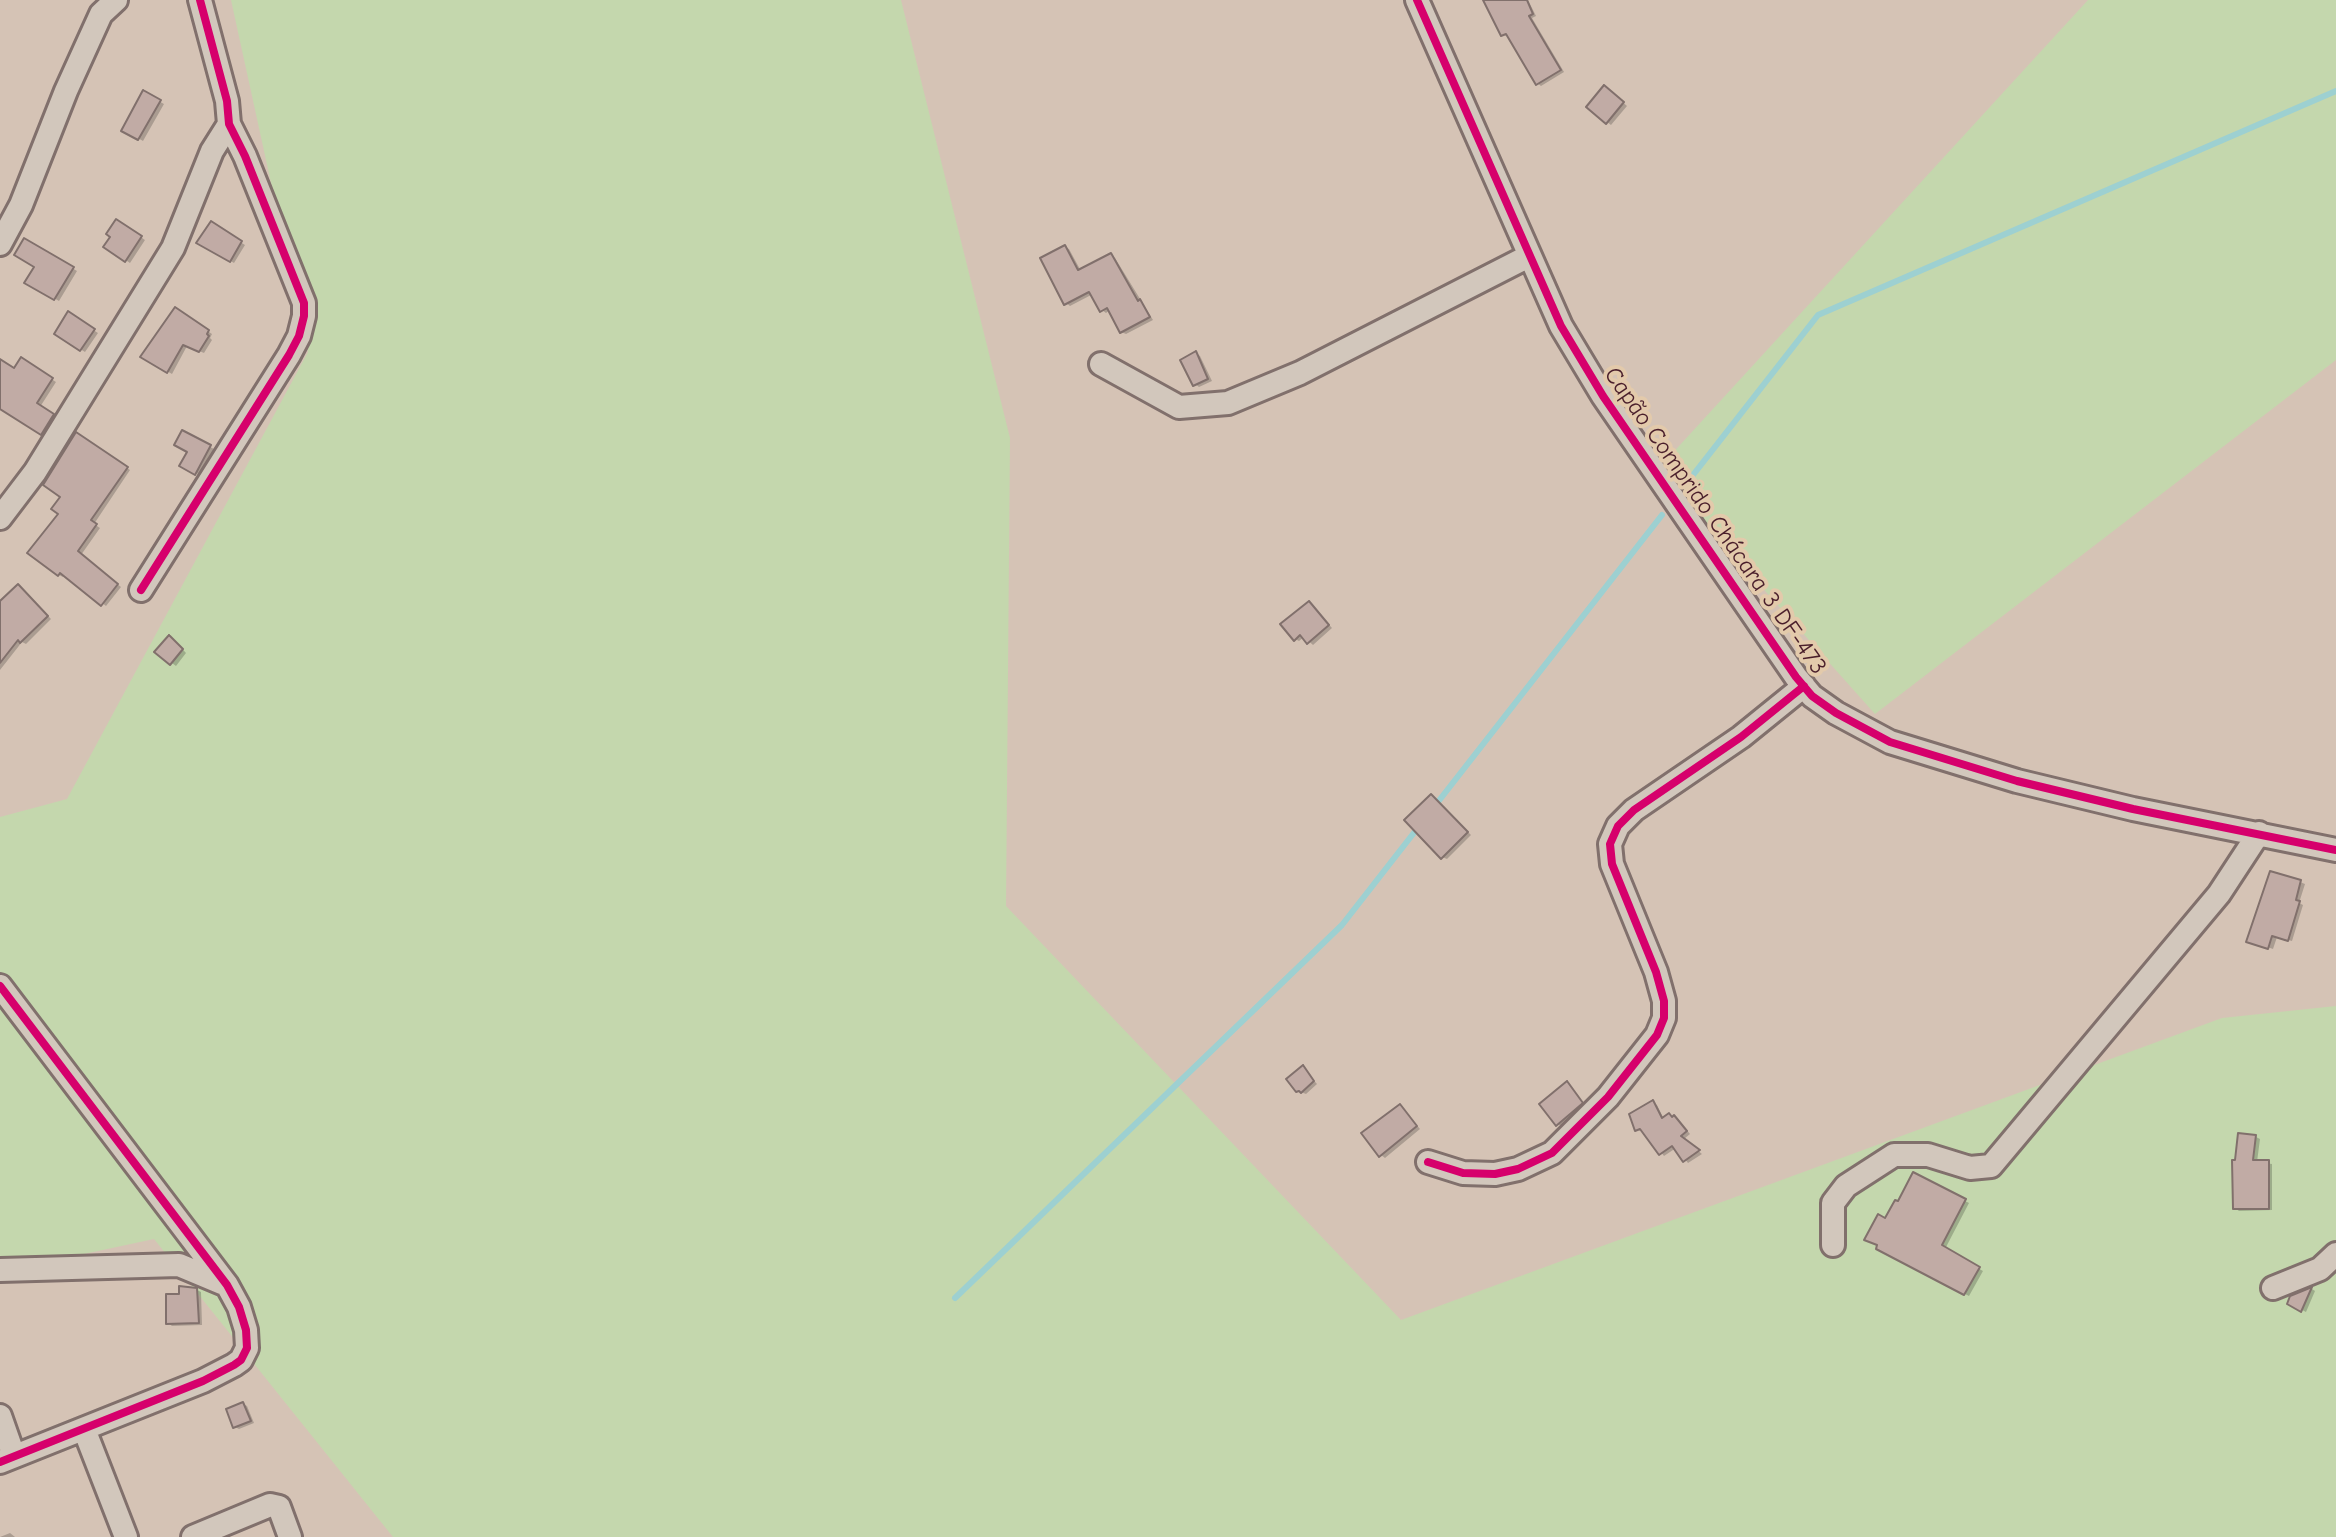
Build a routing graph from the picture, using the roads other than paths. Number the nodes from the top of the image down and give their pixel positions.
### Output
1 (116, 0) edge
2 (200, 0) edge
3 (1417, 0) edge
4 (229, 124) junction
5 (0, 244) edge
6 (1529, 256) junction
7 (1101, 364) dead end
8 (0, 518) edge
9 (141, 590) dead end
10 (1804, 686) junction
11 (2259, 833) junction
12 (2336, 850) edge
13 (0, 986) edge
14 (1428, 1162) dead end
15 (1833, 1245) dead end
16 (2336, 1254) edge
17 (0, 1270) edge
18 (227, 1285) junction
19 (2273, 1288) dead end
20 (0, 1416) edge
21 (84, 1429) junction
22 (7, 1459) edge
23 (126, 1537) edge
24 (193, 1537) edge
25 (290, 1537) edge

1 - 5 street
2 - 4 street
3 - 6 street, Capão Comprido Chácara 3 DF-473
4 - 8 street
4 - 9 street
6 - 7 street
6 - 10 street, Capão Comprido Chácara 3 DF-473
10 - 11 street, Capão Comprido Chácara 3 DF-473
10 - 14 street
11 - 12 street, Capão Comprido Chácara 3 DF-473
11 - 15 street
13 - 18 street
16 - 19 street
17 - 18 street
18 - 21 street
20 - 22 street
21 - 22 street
21 - 23 street
24 - 25 street

